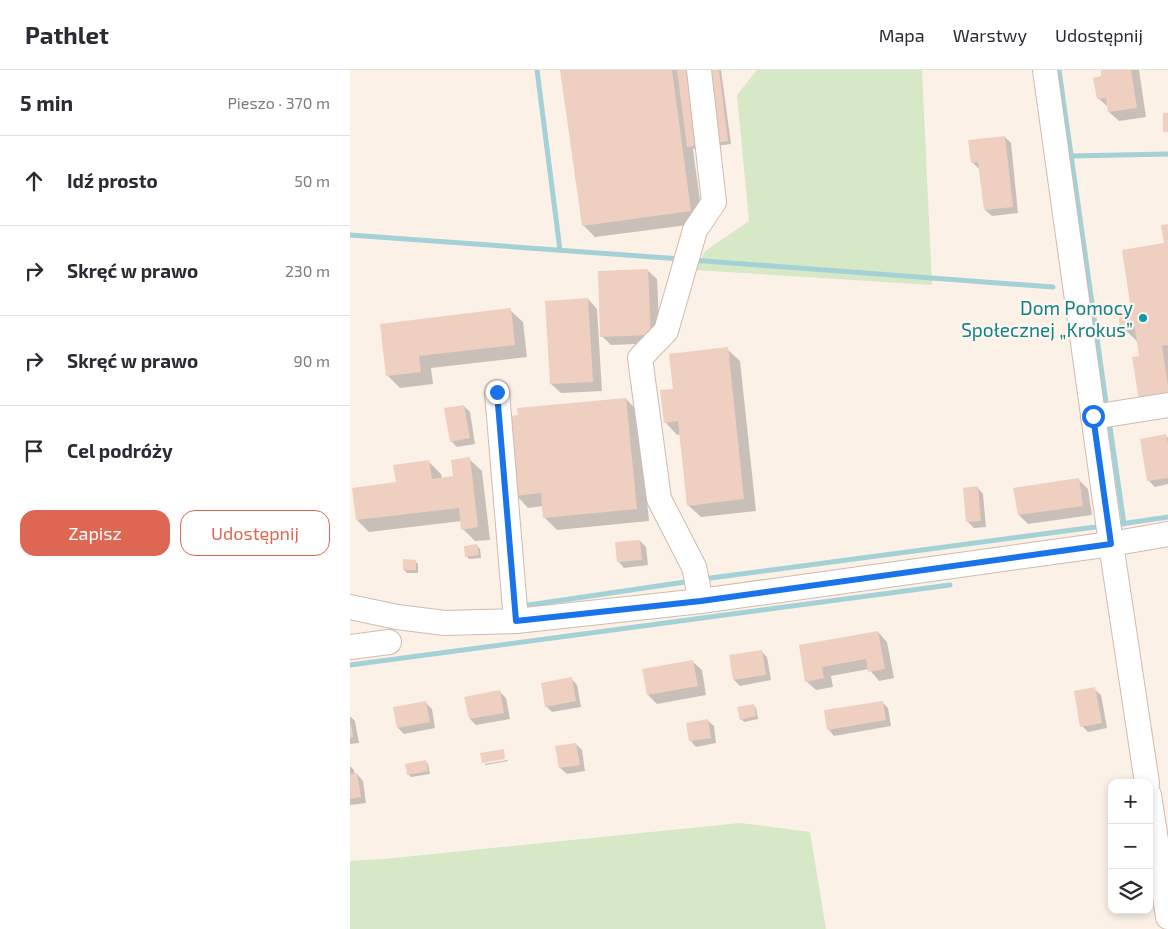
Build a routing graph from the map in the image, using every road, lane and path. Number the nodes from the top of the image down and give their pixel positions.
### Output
1 (699, 70) edge
2 (1045, 70) edge
3 (497, 392) dead end
4 (1168, 405) edge
5 (1093, 416) junction
6 (1168, 534) edge
7 (1111, 544) junction
8 (701, 601) junction
9 (350, 607) edge
10 (516, 621) junction
11 (389, 642) dead end
12 (350, 647) edge
13 (1146, 779) edge
14 (1153, 821) edge
15 (1168, 917) edge

1 - 8 street
2 - 5 street
3 - 10 street
4 - 5 street
5 - 7 street
6 - 7 street
7 - 8 street
7 - 13 street
8 - 10 street
9 - 10 street
11 - 12 street
14 - 15 street

